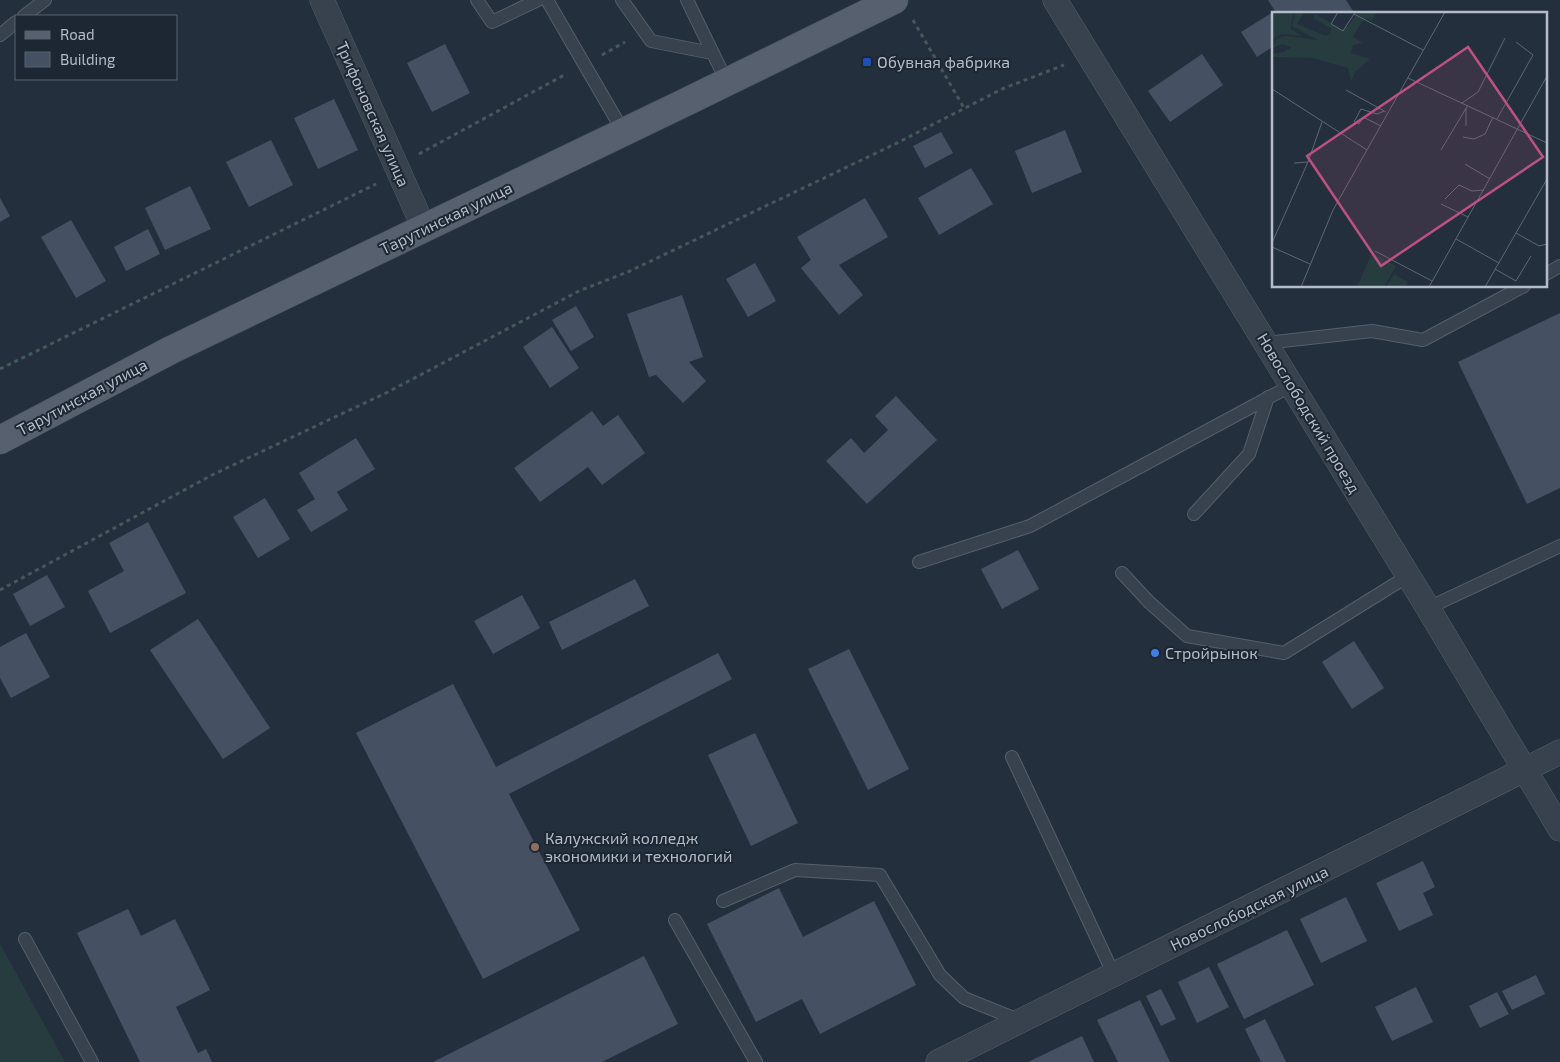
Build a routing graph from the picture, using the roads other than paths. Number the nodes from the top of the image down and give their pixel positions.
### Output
1 (45, 0) edge
2 (322, 0) edge
3 (477, 0) edge
4 (538, 0) edge
5 (546, 0) edge
6 (622, 0) edge
7 (687, 0) edge
8 (894, 0) edge
9 (1056, 0) edge
10 (25, 15) edge
11 (15, 23) edge
12 (0, 35) edge
13 (712, 53) junction
14 (727, 82) junction
15 (623, 131) junction
16 (424, 228) junction
17 (1560, 266) edge
18 (1548, 273) edge
19 (1520, 288) edge
20 (1266, 343) junction
21 (1292, 385) junction
22 (1268, 397) junction
23 (0, 440) edge
24 (1194, 514) dead end
25 (1560, 546) edge
26 (919, 562) dead end
27 (1122, 573) dead end
28 (1408, 576) junction
29 (1428, 608) junction
30 (1560, 752) edge
31 (1012, 757) dead end
32 (1526, 770) junction
33 (1560, 829) edge
34 (723, 901) dead end
35 (676, 920) dead end
36 (25, 939) dead end
37 (1114, 975) junction
38 (1021, 1021) junction
39 (92, 1062) edge
40 (756, 1062) edge
41 (938, 1062) edge

1 - 10 lane
2 - 16 street, Трифоновская улица
3 - 4 lane
5 - 15 lane
6 - 13 lane
7 - 13 lane
8 - 14 main road, Тарутинская улица
9 - 20 street, Новослободский проезд
11 - 12 lane
13 - 14 lane
14 - 15 main road, Тарутинская улица
15 - 16 main road, Тарутинская улица
16 - 23 main road, Тарутинская улица
17 - 18 lane
19 - 20 lane
20 - 21 street, Новослободский проезд
21 - 22 lane
21 - 28 street, Новослободский проезд
22 - 24 lane
22 - 26 lane
25 - 29 lane
27 - 28 lane
28 - 29 street, Новослободский проезд
29 - 32 street, Новослободский проезд
30 - 32 street, Новослободская улица
31 - 37 lane
32 - 33 street, Новослободский проезд
32 - 37 street, Новослободская улица
34 - 38 lane
35 - 40 lane
36 - 39 lane
37 - 38 street, Новослободская улица
38 - 41 street, Новослободская улица

